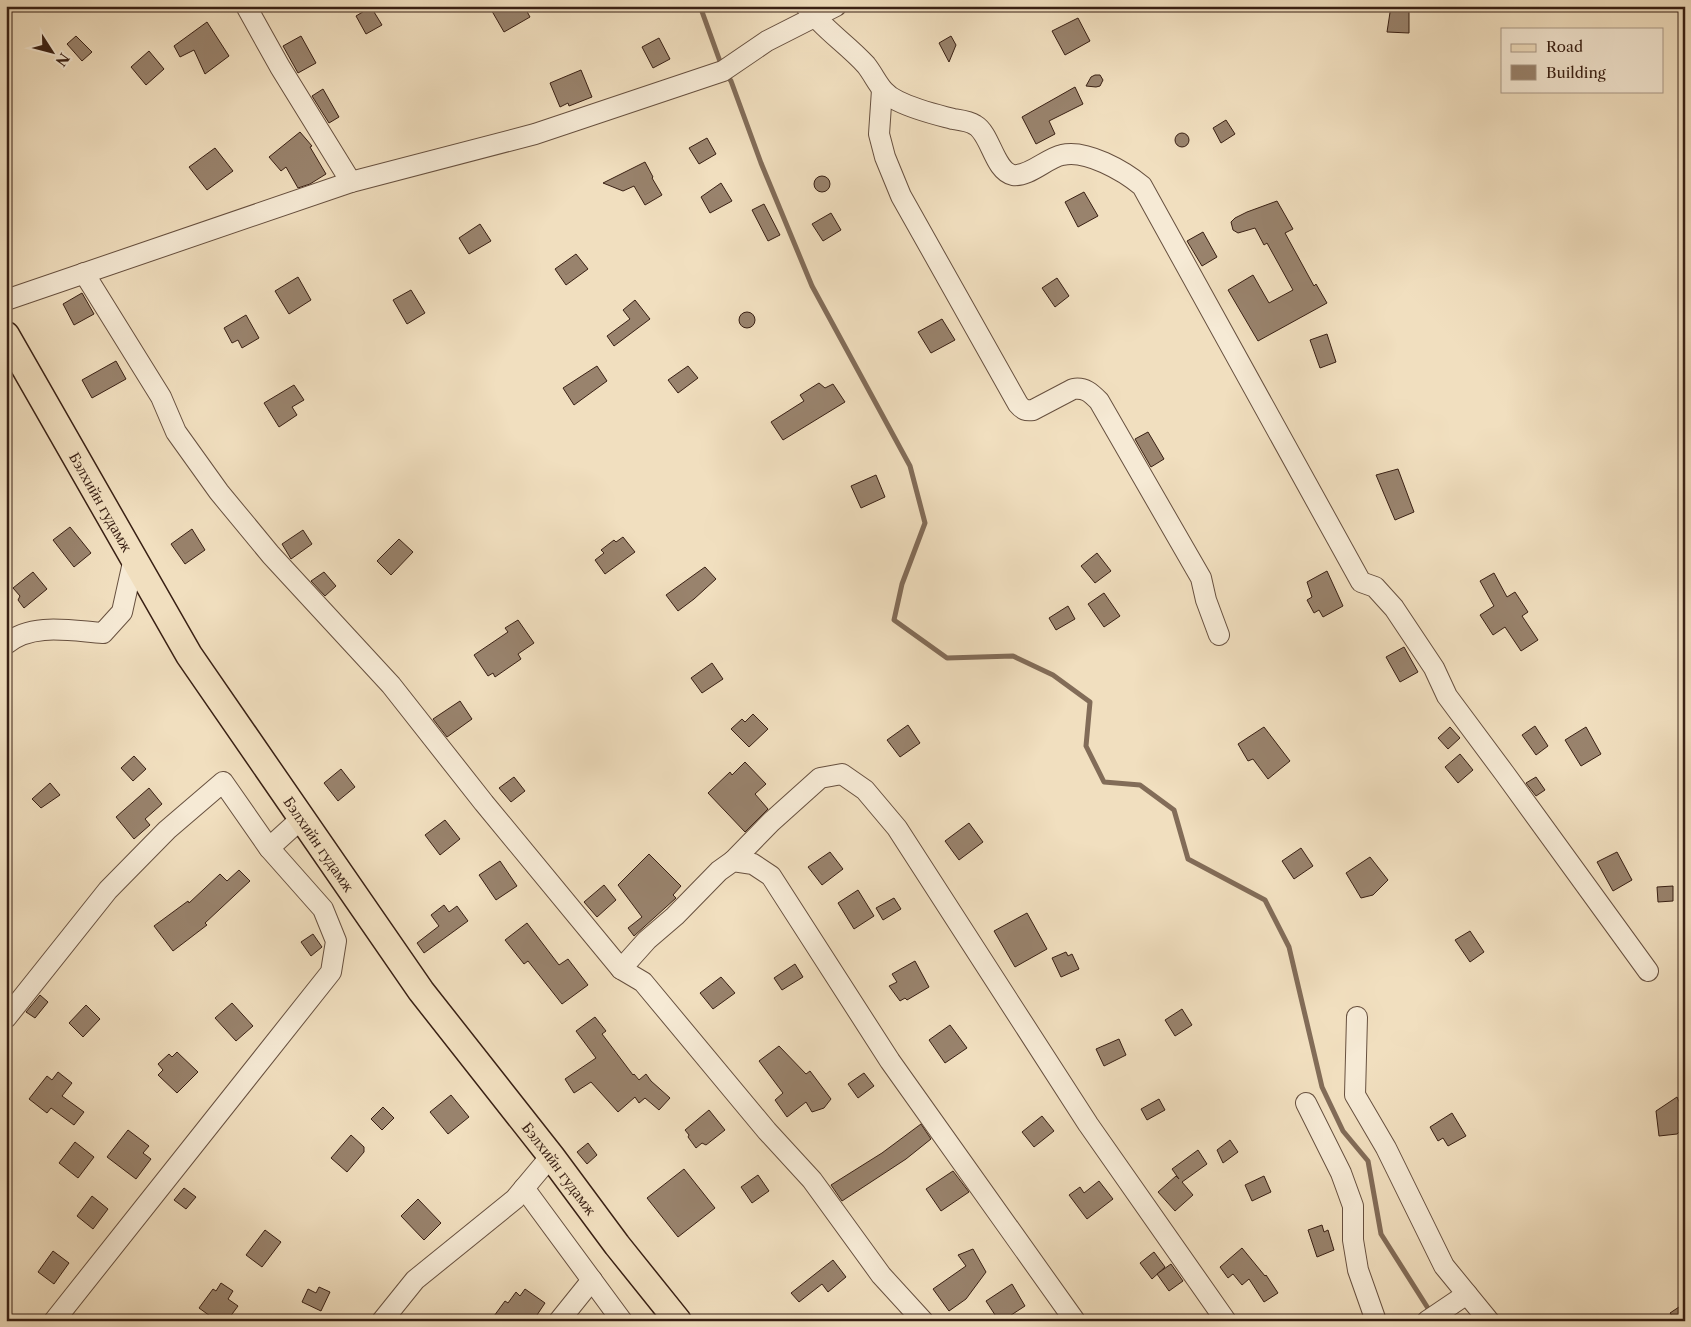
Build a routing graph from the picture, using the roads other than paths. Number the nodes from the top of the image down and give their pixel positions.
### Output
1 (246, 6) edge
2 (836, 6) edge
3 (810, 12) edge
4 (882, 90) junction
5 (351, 182) junction
6 (84, 273) junction
7 (6, 300) edge
8 (6, 335) edge
9 (134, 558) junction
10 (1218, 636) dead end
11 (6, 644) edge
12 (302, 818) junction
13 (269, 848) junction
14 (734, 861) junction
15 (621, 969) junction
16 (1648, 971) dead end
17 (1357, 1017) dead end
18 (6, 1018) edge
19 (1306, 1104) dead end
20 (551, 1156) junction
21 (524, 1188) junction
22 (592, 1280) junction
23 (1467, 1294) junction
24 (54, 1321) edge
25 (382, 1321) edge
26 (559, 1321) edge
27 (622, 1321) edge
28 (678, 1321) edge
29 (923, 1321) edge
30 (1075, 1321) edge
31 (1226, 1321) edge
32 (1376, 1321) edge
33 (1427, 1321) edge
34 (1489, 1321) edge

1 - 5 street
2 - 3 street
3 - 4 street
3 - 5 street
4 - 10 street
4 - 16 street
5 - 6 street
6 - 7 street
6 - 15 street
8 - 9 main road, Бэлхийн гудамж
9 - 11 street
9 - 12 main road, Бэлхийн гудамж
12 - 13 street
12 - 20 main road, Бэлхийн гудамж
13 - 18 street
13 - 24 street
14 - 15 street
14 - 30 street
14 - 31 street
15 - 29 street
17 - 23 street
19 - 32 street
20 - 21 street
20 - 28 main road, Бэлхийн гудамж
21 - 22 street
21 - 25 street
22 - 26 street
22 - 27 street
23 - 33 street
23 - 34 street

